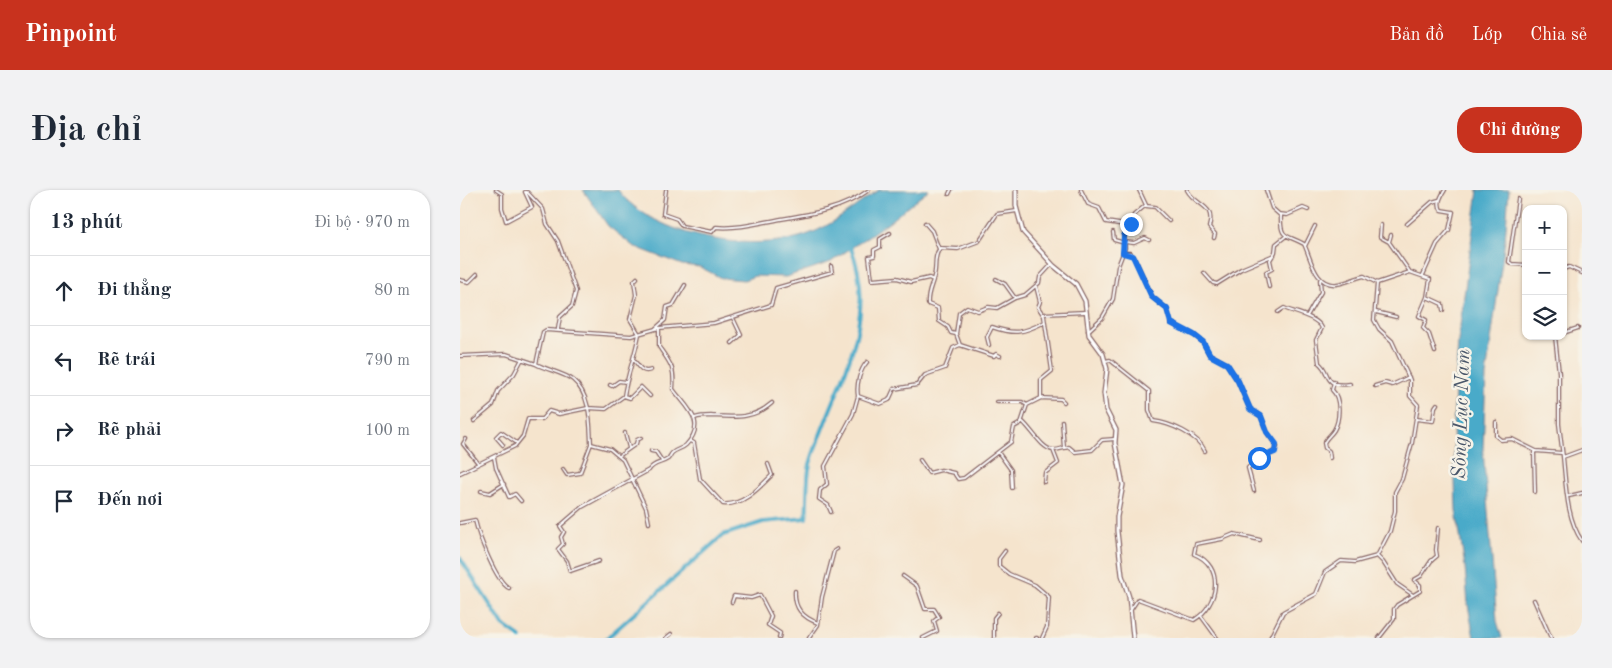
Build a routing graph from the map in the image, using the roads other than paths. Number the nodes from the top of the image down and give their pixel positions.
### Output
1 (496, 190) edge
2 (666, 190) edge
3 (869, 190) edge
4 (951, 190) edge
5 (1016, 190) edge
6 (1081, 190) edge
7 (1139, 190) edge
8 (1187, 190) edge
9 (1266, 190) edge
10 (1445, 190) edge
11 (949, 194) dead end
12 (1518, 199) dead end
13 (1440, 200) junction
14 (1146, 206) junction
15 (1308, 210) dead end
16 (1017, 211) junction
17 (1279, 214) junction
18 (1169, 222) dead end
19 (925, 223) dead end
20 (1407, 224) dead end
21 (1380, 225) dead end
22 (1314, 226) dead end
23 (1128, 228) junction
24 (1113, 232) dead end
25 (890, 233) dead end
26 (1390, 235) dead end
27 (1286, 236) junction
28 (1214, 238) dead end
29 (1148, 240) dead end
30 (1389, 242) junction
31 (1125, 243) junction
32 (1305, 246) junction
33 (939, 249) junction
34 (1123, 253) junction
35 (1274, 255) junction
36 (1052, 264) junction
37 (1522, 265) edge
38 (831, 266) dead end
39 (1567, 268) edge
40 (1410, 272) junction
41 (1204, 273) dead end
42 (1582, 273) edge
43 (477, 274) dead end
44 (1423, 275) junction
45 (637, 278) dead end
46 (1320, 278) junction
47 (996, 279) dead end
48 (460, 280) edge
49 (933, 280) junction
50 (1377, 283) junction
51 (685, 285) dead end
52 (1036, 286) junction
53 (1269, 287) dead end
54 (1427, 297) junction
55 (1015, 298) junction
56 (1443, 310) dead end
57 (1086, 312) junction
58 (1278, 312) dead end
59 (1376, 312) junction
60 (1043, 314) junction
61 (1307, 316) junction
62 (1396, 317) dead end
63 (733, 318) junction
64 (1044, 322) junction
65 (659, 328) junction
66 (1578, 328) dead end
67 (558, 329) junction
68 (655, 329) junction
69 (1088, 331) junction
70 (1567, 332) edge
71 (639, 334) junction
72 (956, 334) junction
73 (1555, 340) edge
74 (732, 343) dead end
75 (960, 345) junction
76 (989, 345) dead end
77 (1436, 352) dead end
78 (460, 356) edge
79 (1000, 356) dead end
80 (522, 359) junction
81 (633, 359) junction
82 (1105, 361) junction
83 (868, 362) dead end
84 (536, 364) junction
85 (651, 370) dead end
86 (1409, 377) junction
87 (626, 382) junction
88 (1334, 382) junction
89 (1350, 384) dead end
90 (610, 385) dead end
91 (1375, 386) dead end
92 (624, 396) junction
93 (650, 396) dead end
94 (858, 396) junction
95 (1041, 398) junction
96 (997, 402) dead end
97 (1064, 402) dead end
98 (772, 403) dead end
99 (1026, 404) junction
100 (1437, 404) dead end
101 (588, 408) junction
102 (695, 418) junction
103 (1416, 419) junction
104 (474, 421) dead end
105 (1062, 421) dead end
106 (1022, 422) junction
107 (1496, 422) dead end
108 (625, 432) dead end
109 (641, 438) dead end
110 (1115, 438) junction
111 (466, 439) dead end
112 (689, 441) junction
113 (517, 443) junction
114 (591, 444) junction
115 (503, 445) dead end
116 (629, 448) junction
117 (1064, 448) junction
118 (1052, 450) junction
119 (1582, 450) edge
120 (651, 451) dead end
121 (1206, 451) dead end
122 (1536, 451) junction
123 (998, 452) junction
124 (1562, 453) junction
125 (619, 456) junction
126 (494, 457) junction
127 (1563, 457) junction
128 (1330, 458) dead end
129 (920, 460) dead end
130 (662, 461) junction
131 (478, 463) junction
132 (768, 464) dead end
133 (563, 469) dead end
134 (460, 473) edge
135 (632, 478) junction
136 (1044, 482) dead end
137 (504, 484) junction
138 (1012, 488) dead end
139 (481, 490) dead end
140 (1254, 491) dead end
141 (1535, 492) dead end
142 (1582, 493) edge
143 (1569, 496) junction
144 (521, 501) dead end
145 (832, 512) dead end
146 (460, 523) edge
147 (649, 523) dead end
148 (1438, 528) dead end
149 (1260, 540) dead end
150 (1582, 541) edge
151 (837, 549) dead end
152 (1005, 551) dead end
153 (1377, 556) junction
154 (599, 561) dead end
155 (903, 576) dead end
156 (510, 588) dead end
157 (795, 590) dead end
158 (1413, 596) junction
159 (1534, 600) dead end
160 (732, 602) dead end
161 (1130, 611) junction
162 (998, 613) dead end
163 (1200, 616) junction
164 (818, 623) junction
165 (671, 634) dead end
166 (666, 638) edge
167 (779, 638) edge
168 (809, 638) edge
169 (922, 638) edge
170 (994, 638) edge
171 (1042, 638) edge
172 (1132, 638) edge
173 (1217, 638) edge
174 (1270, 638) edge
175 (1379, 638) edge
176 (1551, 638) edge

1 - 67 street
2 - 3 street
4 - 11 street
5 - 16 street
6 - 23 street
7 - 14 street
8 - 28 street
9 - 17 street
10 - 13 street
12 - 37 street
13 - 20 street
13 - 44 street
14 - 18 street
14 - 23 street
15 - 17 street
16 - 33 street
16 - 36 street
17 - 27 street
19 - 33 street
21 - 30 street
22 - 32 street
23 - 31 street
24 - 31 street
25 - 49 street
26 - 30 street
27 - 32 street
27 - 35 street
29 - 31 street
30 - 40 street
31 - 34 street
32 - 46 street
33 - 49 street
34 - 69 street
34 - 140 street
35 - 41 street
35 - 53 street
36 - 52 street
36 - 57 street
38 - 63 street
39 - 42 street
40 - 44 street
40 - 50 street
43 - 48 street
44 - 54 street
45 - 71 street
46 - 50 street
46 - 61 street
47 - 55 street
49 - 72 street
50 - 59 street
51 - 68 street
52 - 55 street
52 - 60 street
54 - 56 street
54 - 77 street
55 - 72 street
57 - 60 street
57 - 69 street
58 - 61 street
59 - 62 street
59 - 86 street
60 - 64 street
61 - 88 street
63 - 65 street
63 - 74 street
64 - 76 street
64 - 95 street
65 - 68 street
65 - 102 street
66 - 70 street
67 - 71 street
67 - 84 street
68 - 71 street
69 - 82 street
71 - 81 street
72 - 75 street
73 - 124 street
75 - 79 street
75 - 94 street
78 - 80 street
80 - 84 street
80 - 104 street
81 - 85 street
81 - 87 street
82 - 110 street
82 - 121 street
83 - 94 street
84 - 101 street
86 - 91 street
86 - 103 street
87 - 90 street
87 - 92 street
88 - 89 street
88 - 128 street
92 - 93 street
92 - 101 street
94 - 145 street
95 - 97 street
95 - 99 street
96 - 99 street
98 - 102 street
99 - 106 street
100 - 103 street
101 - 113 street
101 - 114 street
102 - 112 street
103 - 153 street
105 - 117 street
106 - 118 street
106 - 123 street
107 - 122 street
108 - 116 street
109 - 116 street
110 - 117 street
110 - 161 street
111 - 131 street
112 - 130 street
112 - 132 street
113 - 115 street
113 - 126 street
114 - 125 street
114 - 133 street
116 - 125 street
117 - 118 street
118 - 136 street
119 - 127 street
120 - 130 street
122 - 124 street
122 - 141 street
123 - 129 street
123 - 138 street
124 - 127 street
125 - 135 street
126 - 131 street
126 - 137 street
127 - 143 street
130 - 135 street
131 - 134 street
135 - 147 street
135 - 154 street
137 - 139 street
137 - 144 street
142 - 143 street
143 - 150 street
146 - 156 street
148 - 158 street
149 - 163 street
151 - 164 street
152 - 171 street
153 - 158 street
153 - 174 street
155 - 169 street
157 - 164 street
158 - 175 street
159 - 176 street
160 - 167 street
161 - 163 street
161 - 172 street
162 - 170 street
163 - 173 street
164 - 168 street
165 - 166 street

